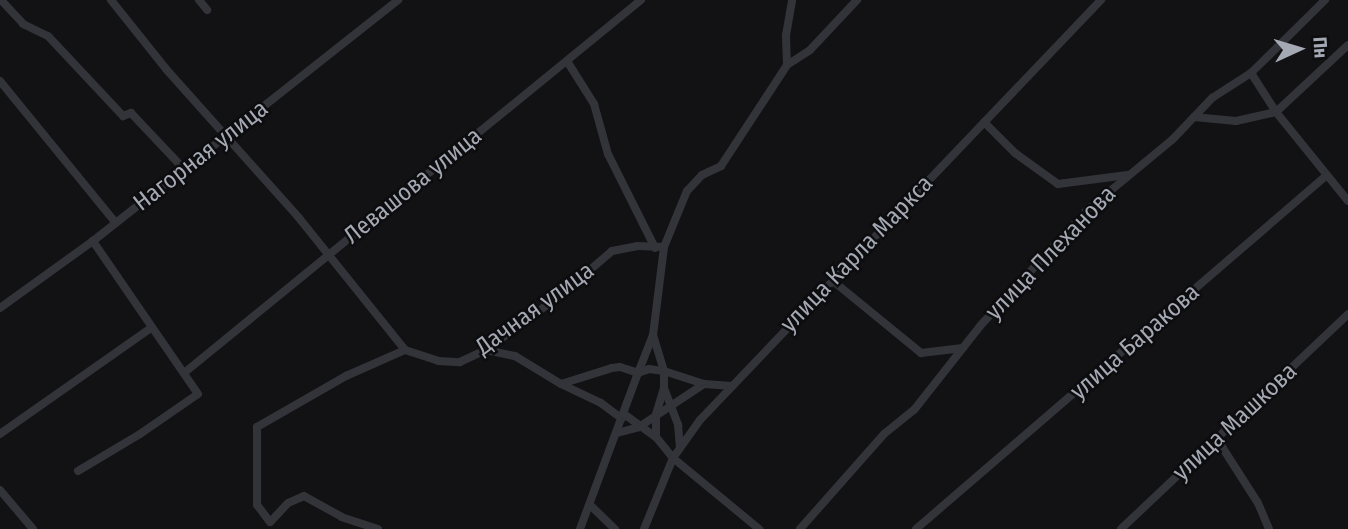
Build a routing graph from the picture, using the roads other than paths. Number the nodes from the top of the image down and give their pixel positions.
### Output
1 (1, 0) edge
2 (111, 0) edge
3 (199, 0) edge
4 (398, 0) edge
5 (642, 0) edge
6 (792, 0) edge
7 (857, 0) edge
8 (1101, 0) edge
9 (1325, 0) edge
10 (206, 10) dead end
11 (1348, 45) edge
12 (567, 61) junction
13 (787, 65) junction
14 (1251, 74) junction
15 (0, 81) edge
16 (1276, 112) junction
17 (1194, 117) junction
18 (984, 122) junction
19 (228, 136) junction
20 (184, 169) junction
21 (1130, 174) junction
22 (1327, 175) junction
23 (1348, 201) edge
24 (115, 222) junction
25 (93, 242) junction
26 (660, 247) junction
27 (328, 255) junction
28 (833, 281) junction
29 (0, 307) edge
30 (1348, 314) edge
31 (151, 328) junction
32 (653, 335) junction
33 (962, 348) junction
34 (405, 350) junction
35 (486, 350) junction
36 (664, 371) junction
37 (184, 373) junction
38 (638, 373) junction
39 (561, 384) junction
40 (704, 384) junction
41 (732, 386) junction
42 (664, 388) junction
43 (672, 404) junction
44 (656, 415) junction
45 (623, 416) junction
46 (639, 427) junction
47 (617, 433) junction
48 (0, 434) edge
49 (656, 438) junction
50 (1217, 439) junction
51 (680, 449) junction
52 (673, 458) junction
53 (78, 471) dead end
54 (0, 490) edge
55 (590, 505) junction
56 (268, 526) edge
57 (33, 529) edge
58 (379, 529) edge
59 (580, 529) edge
60 (615, 529) edge
61 (644, 529) edge
62 (759, 529) edge
63 (800, 529) edge
64 (916, 529) edge
65 (1121, 529) edge
66 (1269, 529) edge

1 - 20 street
2 - 19 street
3 - 10 street
4 - 19 street, Нагорная улица
5 - 12 street, Левашова улица
6 - 13 street
7 - 13 street
8 - 18 street, улица Карла Маркса
9 - 14 street, улица Плеханова
11 - 16 street
12 - 26 street
12 - 27 street, Левашова улица
13 - 26 street
14 - 16 street
14 - 17 street, улица Плеханова
15 - 24 street
16 - 17 street
16 - 22 street
17 - 21 street, улица Плеханова
18 - 21 street
18 - 28 street, улица Карла Маркса
19 - 20 street, Нагорная улица
19 - 27 street
20 - 24 street, Нагорная улица
21 - 33 street, улица Плеханова
22 - 23 street
22 - 64 street, улица Баракова
24 - 25 street, Нагорная улица
25 - 29 street, Нагорная улица
25 - 31 street
26 - 32 street
26 - 35 street, Дачная улица
27 - 34 street
27 - 37 street, Левашова улица
28 - 33 street
28 - 41 street, улица Карла Маркса
30 - 50 street, улица Машкова
31 - 37 street
31 - 48 street
32 - 36 street
32 - 38 street
33 - 63 street, улица Плеханова
34 - 35 street, Дачная улица
34 - 56 street
35 - 39 street
36 - 38 street
36 - 40 street
36 - 42 street
37 - 53 street
38 - 39 street
38 - 45 street
39 - 45 street
40 - 41 street
40 - 43 street
41 - 51 street, улица Карла Маркса
42 - 43 street
42 - 44 street
43 - 44 street
43 - 51 street
44 - 46 street
44 - 49 street
45 - 46 street
45 - 47 street
46 - 47 street
46 - 49 street
47 - 55 street
49 - 52 street
50 - 65 street, улица Машкова
50 - 66 street
51 - 52 street, улица Карла Маркса
52 - 61 street, улица Карла Маркса
52 - 62 street
54 - 57 street
55 - 59 street
55 - 60 street
56 - 58 street

